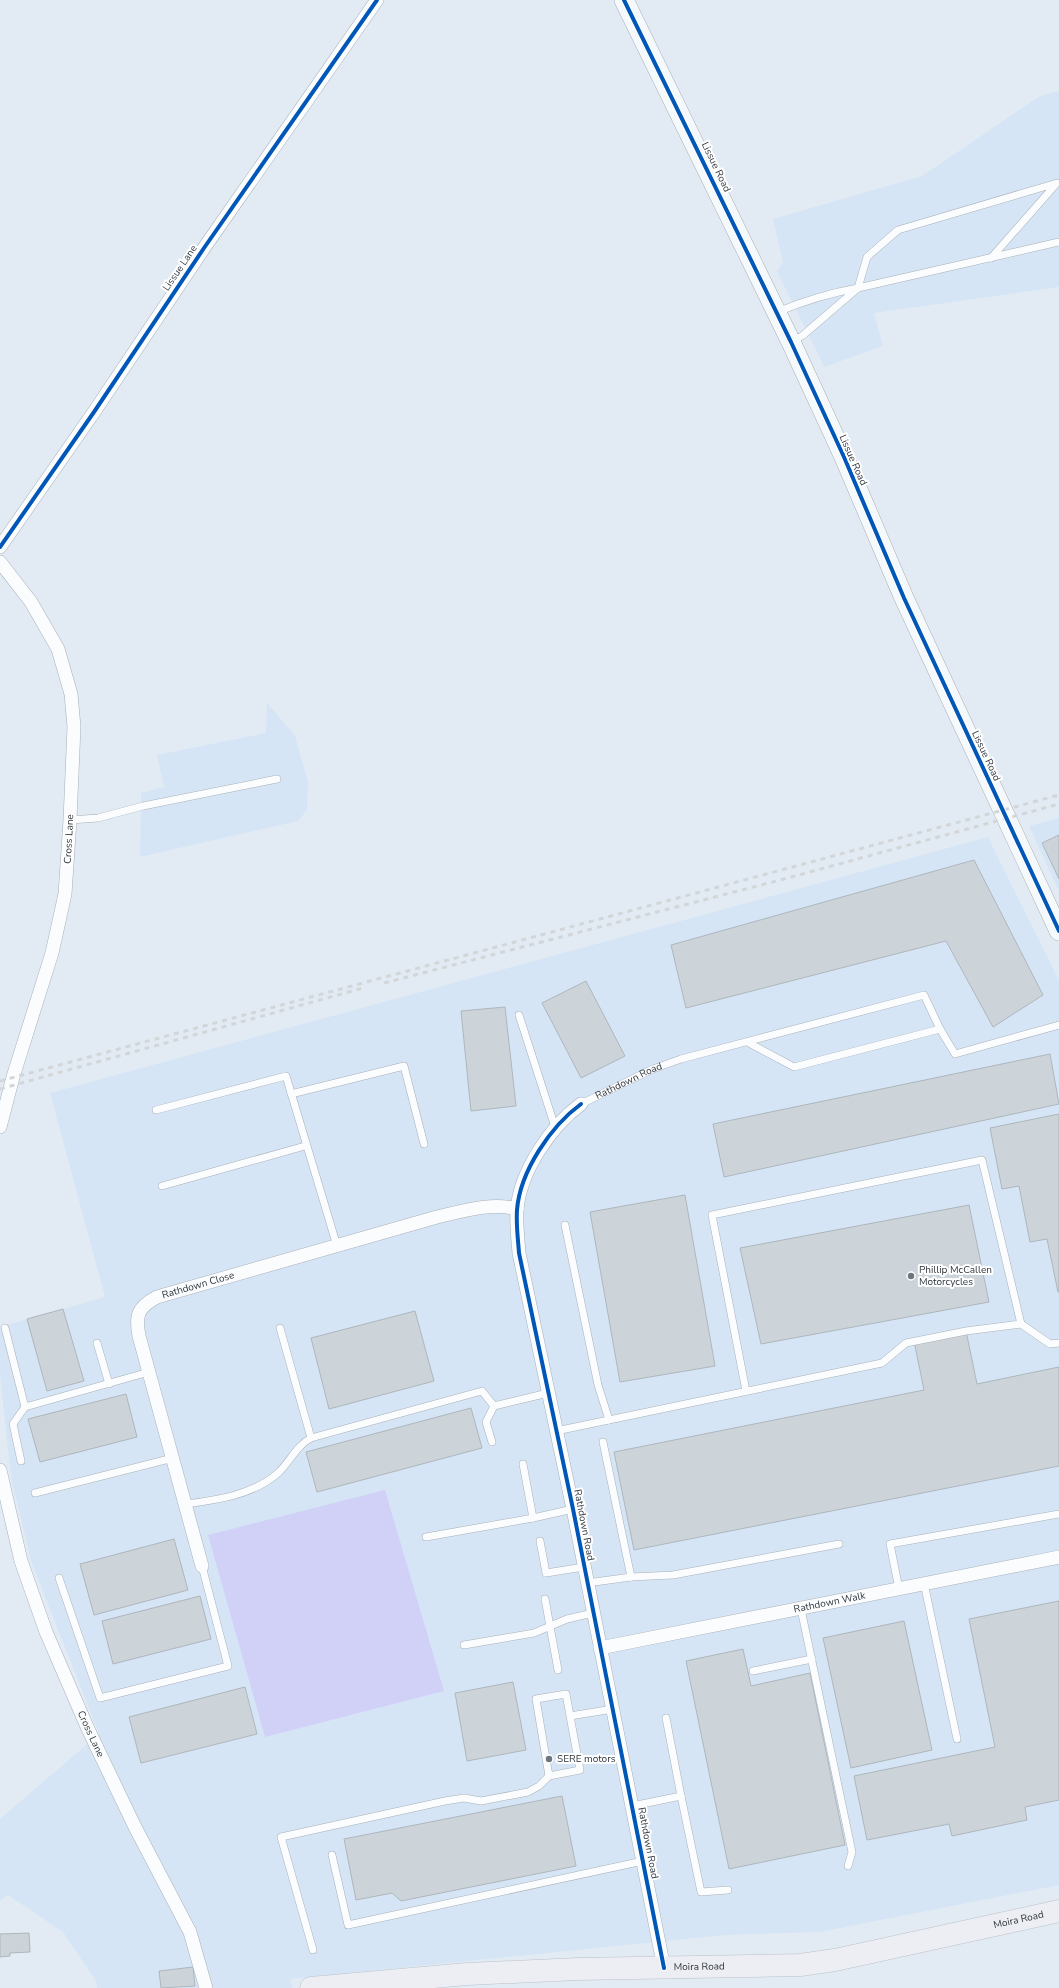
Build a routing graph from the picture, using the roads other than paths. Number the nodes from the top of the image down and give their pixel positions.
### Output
1 (377, 0) edge
2 (624, 0) edge
3 (1058, 183) edge
4 (1059, 242) edge
5 (991, 258) junction
6 (858, 288) junction
7 (777, 312) junction
8 (791, 342) junction
9 (0, 547) edge
10 (0, 562) edge
11 (277, 779) dead end
12 (70, 820) junction
13 (1059, 931) edge
14 (518, 1015) dead end
15 (1059, 1025) edge
16 (940, 1029) junction
17 (747, 1042) junction
18 (291, 1094) junction
19 (581, 1104) joint
20 (156, 1110) dead end
21 (555, 1127) junction
22 (0, 1128) edge
23 (424, 1144) dead end
24 (305, 1146) junction
25 (162, 1186) dead end
26 (517, 1209) junction
27 (565, 1226) dead end
28 (337, 1246) junction
29 (1021, 1324) junction
30 (5, 1328) dead end
31 (280, 1328) dead end
32 (97, 1343) dead end
33 (1059, 1343) edge
34 (149, 1372) junction
35 (109, 1384) junction
36 (746, 1392) junction
37 (548, 1393) junction
38 (494, 1406) junction
39 (25, 1407) junction
40 (609, 1420) junction
41 (556, 1431) junction
42 (311, 1438) junction
43 (492, 1442) dead end
44 (603, 1442) dead end
45 (173, 1458) junction
46 (21, 1461) dead end
47 (522, 1464) dead end
48 (0, 1470) edge
49 (35, 1493) dead end
50 (186, 1504) junction
51 (573, 1509) junction
52 (1059, 1514) edge
53 (532, 1518) junction
54 (426, 1537) dead end
55 (540, 1540) dead end
56 (839, 1544) dead end
57 (1059, 1557) edge
58 (202, 1566) joint
59 (584, 1567) junction
60 (631, 1577) junction
61 (59, 1578) dead end
62 (587, 1583) junction
63 (924, 1583) junction
64 (899, 1589) junction
65 (545, 1599) dead end
66 (801, 1609) junction
67 (593, 1614) junction
68 (550, 1626) junction
69 (464, 1646) dead end
70 (600, 1648) junction
71 (812, 1659) junction
72 (558, 1670) dead end
73 (753, 1671) dead end
74 (613, 1709) junction
75 (570, 1716) junction
76 (666, 1718) dead end
77 (957, 1739) dead end
78 (549, 1776) junction
79 (681, 1796) junction
80 (632, 1806) junction
81 (332, 1855) dead end
82 (643, 1861) junction
83 (848, 1866) dead end
84 (728, 1890) dead end
85 (1059, 1911) edge
86 (313, 1950) dead end
87 (664, 1968) junction
88 (206, 1988) edge
89 (310, 1988) edge

1 - 9 street, Lissue Lane
2 - 7 street, Lissue Road
3 - 5 lane
3 - 6 lane
4 - 5 lane
5 - 6 lane
6 - 7 lane
6 - 8 lane
7 - 8 street, Lissue Road
8 - 13 street, Lissue Road
10 - 12 street, Cross Lane
11 - 12 lane
12 - 22 street, Cross Lane
14 - 21 lane
15 - 16 lane
16 - 17 lane
16 - 17 lane, Rathdown Road
17 - 19 lane, Rathdown Road
18 - 20 lane
18 - 23 lane
18 - 24 lane
19 - 21 street, Rathdown Road
21 - 26 street, Rathdown Road
24 - 25 lane
24 - 28 lane
26 - 28 street, Rathdown Close
26 - 37 street, Rathdown Road
27 - 40 lane
28 - 34 street, Rathdown Close
29 - 33 lane
29 - 36 lane
29 - 36 lane
30 - 39 lane
31 - 42 lane
32 - 35 lane
34 - 35 lane
34 - 45 street, Rathdown Close
35 - 39 lane
36 - 40 lane
37 - 38 lane
37 - 41 street, Rathdown Road
38 - 42 lane
38 - 43 lane
39 - 46 lane
40 - 41 lane
41 - 51 street, Rathdown Road
42 - 50 lane
44 - 60 lane
45 - 49 lane
45 - 50 street, Rathdown Close
47 - 53 lane
48 - 88 street, Cross Lane
50 - 58 street, Rathdown Close
51 - 53 lane
51 - 59 street, Rathdown Road
52 - 64 lane
53 - 54 lane
55 - 59 lane
56 - 60 lane
57 - 63 street, Rathdown Walk
58 - 61 lane
59 - 62 street, Rathdown Road
60 - 62 lane
62 - 67 street, Rathdown Road
63 - 64 street, Rathdown Walk
63 - 77 lane
64 - 66 street, Rathdown Walk
65 - 68 lane
66 - 70 street, Rathdown Walk
66 - 71 lane
67 - 68 lane
67 - 70 street, Rathdown Road
68 - 69 lane
68 - 72 lane
70 - 74 street, Rathdown Road
71 - 73 lane
71 - 83 lane
74 - 75 lane
74 - 80 street, Rathdown Road
75 - 78 lane
75 - 78 lane
76 - 79 lane
78 - 86 lane
79 - 80 lane
79 - 84 lane
80 - 82 street, Rathdown Road
81 - 82 lane
82 - 87 street, Rathdown Road
85 - 87 highway, Moira Road
87 - 89 highway, Moira Road

